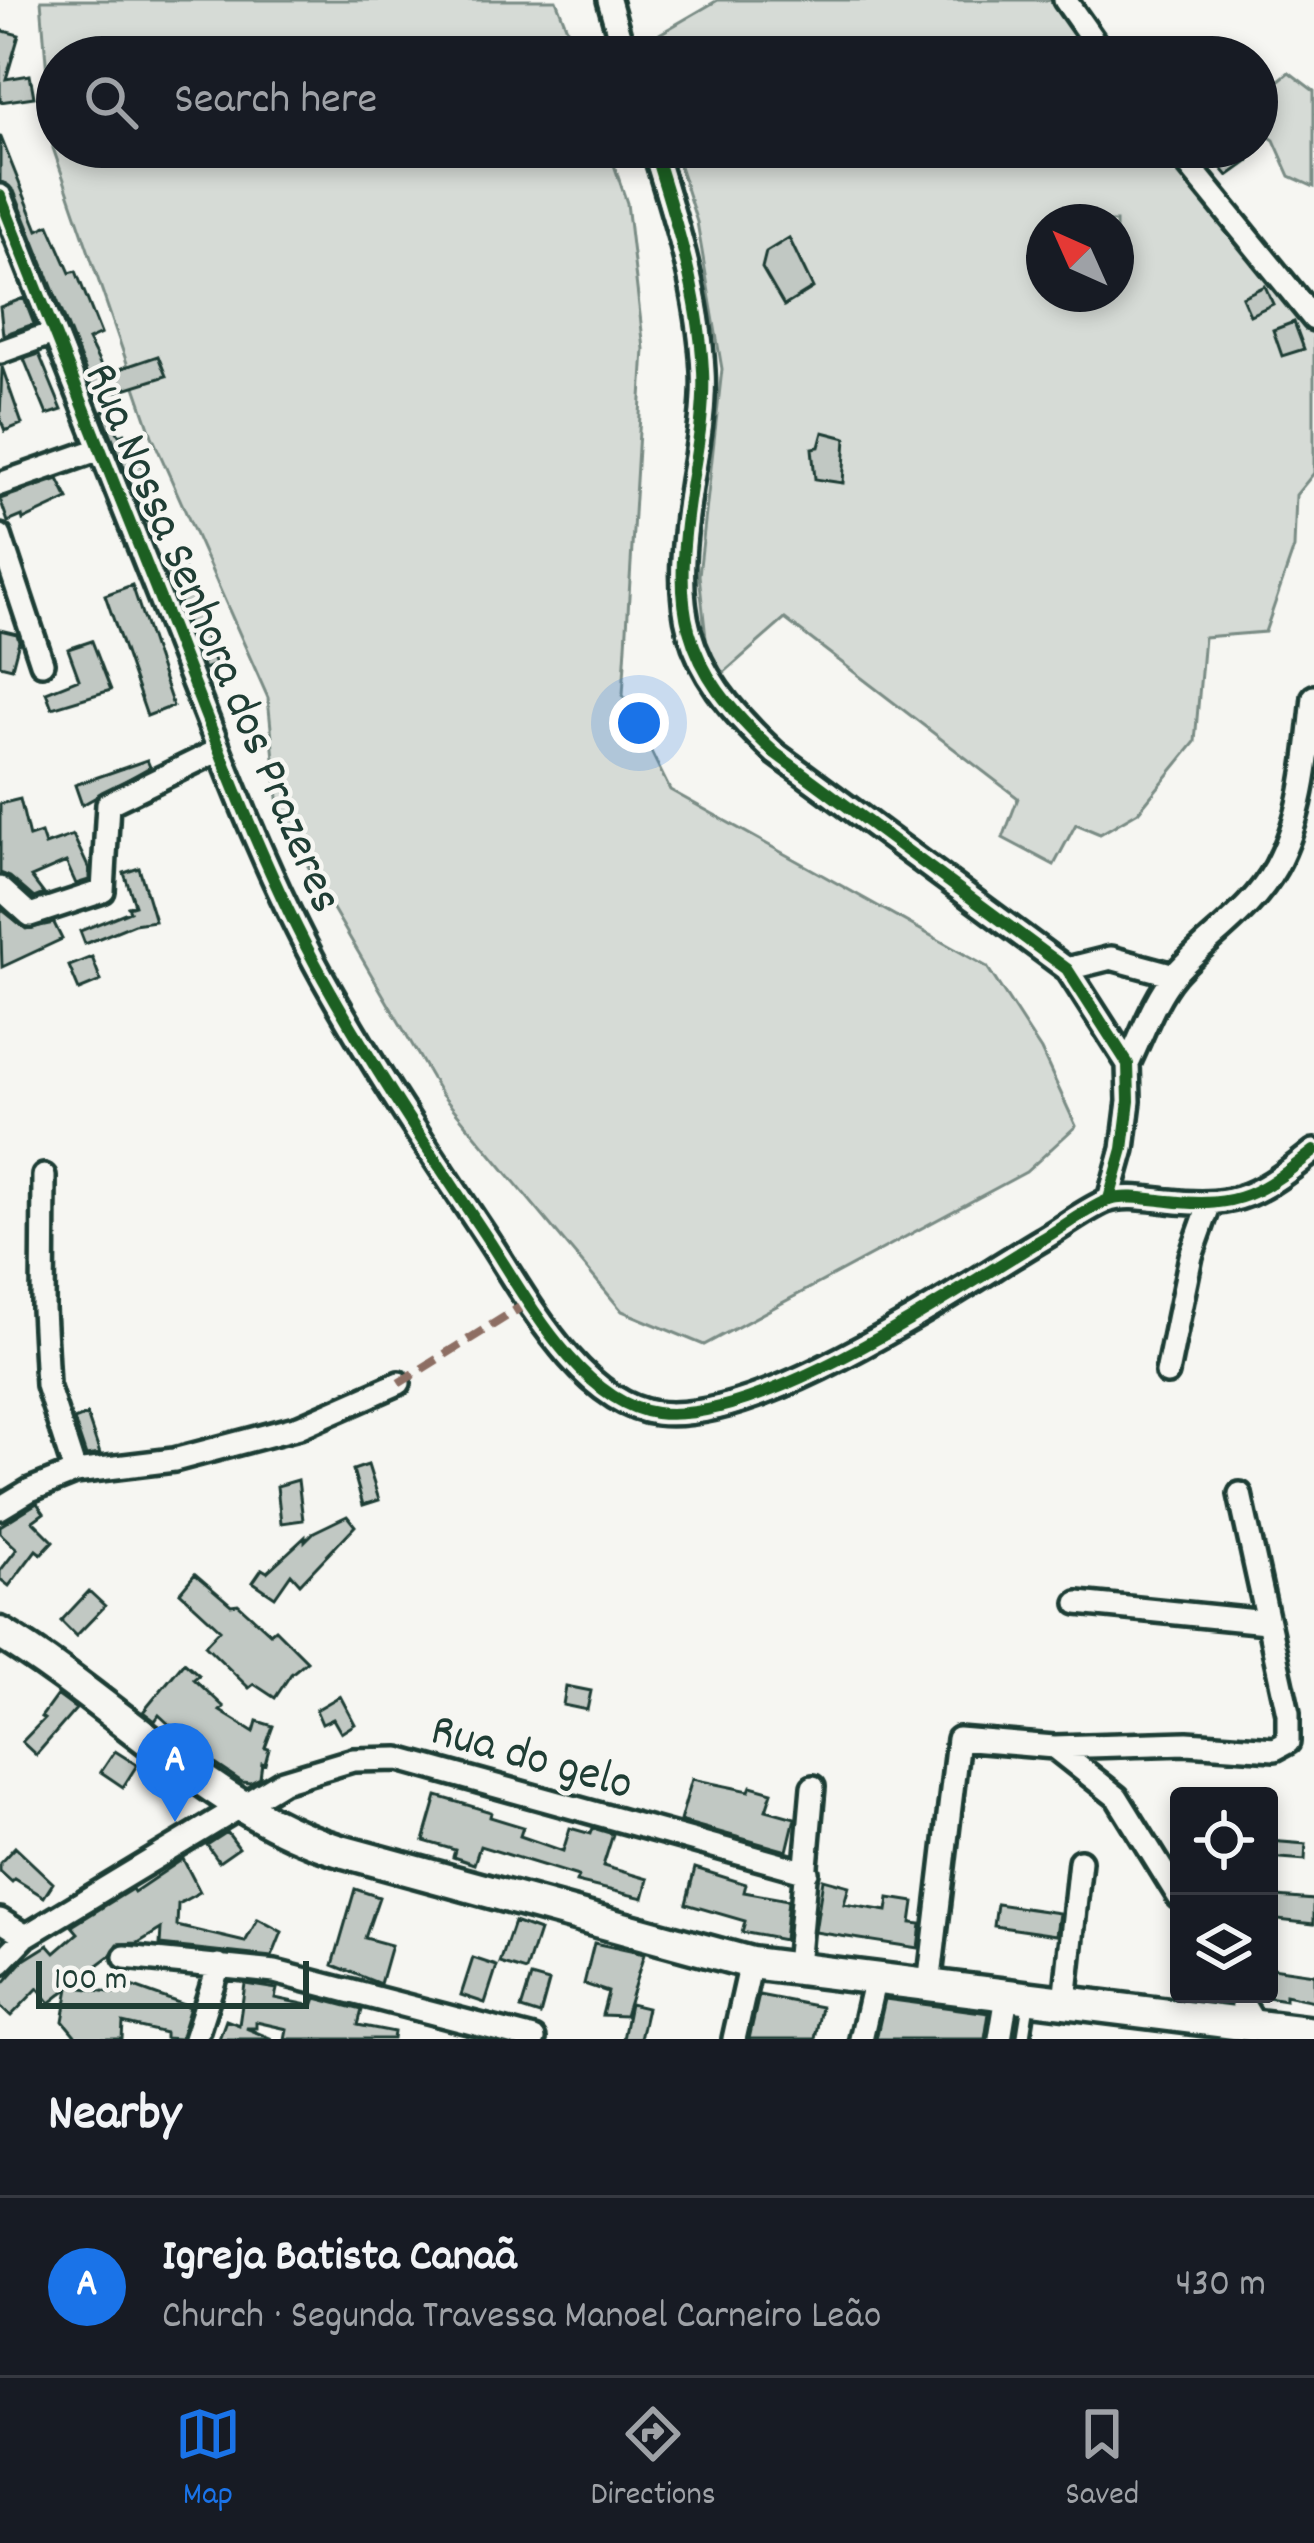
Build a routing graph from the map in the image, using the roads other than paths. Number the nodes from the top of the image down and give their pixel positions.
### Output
1 (609, 0) edge
2 (1065, 0) edge
3 (620, 36) edge
4 (1090, 36) edge
5 (659, 168) edge
6 (1191, 168) edge
7 (0, 196) edge
8 (1314, 319) edge
9 (53, 333) junction
10 (0, 352) edge
11 (100, 449) junction
12 (0, 484) edge
13 (0, 536) edge
14 (7, 579) edge
15 (42, 663) dead end
16 (1314, 697) edge
17 (217, 751) junction
18 (0, 887) edge
19 (1067, 969) junction
20 (1174, 976) junction
21 (1128, 1064) junction
22 (1314, 1151) edge
23 (44, 1176) dead end
24 (1109, 1199) junction
25 (1210, 1204) junction
26 (1167, 1373) dead end
27 (399, 1383) dead end
28 (75, 1472) junction
29 (1240, 1494) dead end
30 (0, 1508) edge
31 (1078, 1603) dead end
32 (1266, 1622) junction
33 (0, 1634) edge
34 (1054, 1747) junction
35 (813, 1787) dead end
36 (240, 1805) junction
37 (1080, 1861) dead end
38 (807, 1872) junction
39 (1178, 1895) edge
40 (0, 1920) edge
41 (26, 1936) junction
42 (125, 1957) dead end
43 (0, 1963) edge
44 (751, 1963) junction
45 (219, 1965) junction
46 (797, 1967) junction
47 (875, 1978) junction
48 (929, 1986) junction
49 (1018, 1997) junction
50 (1065, 2002) junction
51 (1242, 2003) edge
52 (1256, 2026) junction
53 (1314, 2032) edge
54 (195, 2039) edge
55 (534, 2039) edge
56 (734, 2039) edge
57 (861, 2039) edge
58 (1000, 2039) edge
59 (1023, 2039) edge

1 - 3 street
2 - 4 street
5 - 19 street
6 - 8 street
7 - 9 street, Rua Nossa Senhora dos Prazeres
9 - 10 street
9 - 11 street, Rua Nossa Senhora dos Prazeres
11 - 12 street
11 - 17 street, Rua Nossa Senhora dos Prazeres
13 - 14 street
14 - 15 street
16 - 20 street
17 - 18 street
17 - 24 street, Rua Nossa Senhora dos Prazeres
19 - 20 street
19 - 21 street
20 - 21 street
21 - 24 street
22 - 25 street
23 - 28 street
24 - 25 street
25 - 26 street
27 - 28 street
28 - 30 street
29 - 32 street
31 - 32 street
32 - 34 street
33 - 36 main road
34 - 39 street
34 - 48 street
35 - 38 street
36 - 38 street, Rua do gelo
36 - 41 street, Rua do gelo
36 - 44 main road
37 - 50 street
38 - 46 street
40 - 41 street
41 - 43 street, Rua do gelo
42 - 45 street
44 - 46 main road
44 - 56 street
45 - 54 street
45 - 55 street
46 - 47 main road
47 - 48 main road
47 - 57 street
48 - 49 main road
49 - 50 main road
49 - 58 street
49 - 59 lane
50 - 52 main road
51 - 52 street
52 - 53 main road

